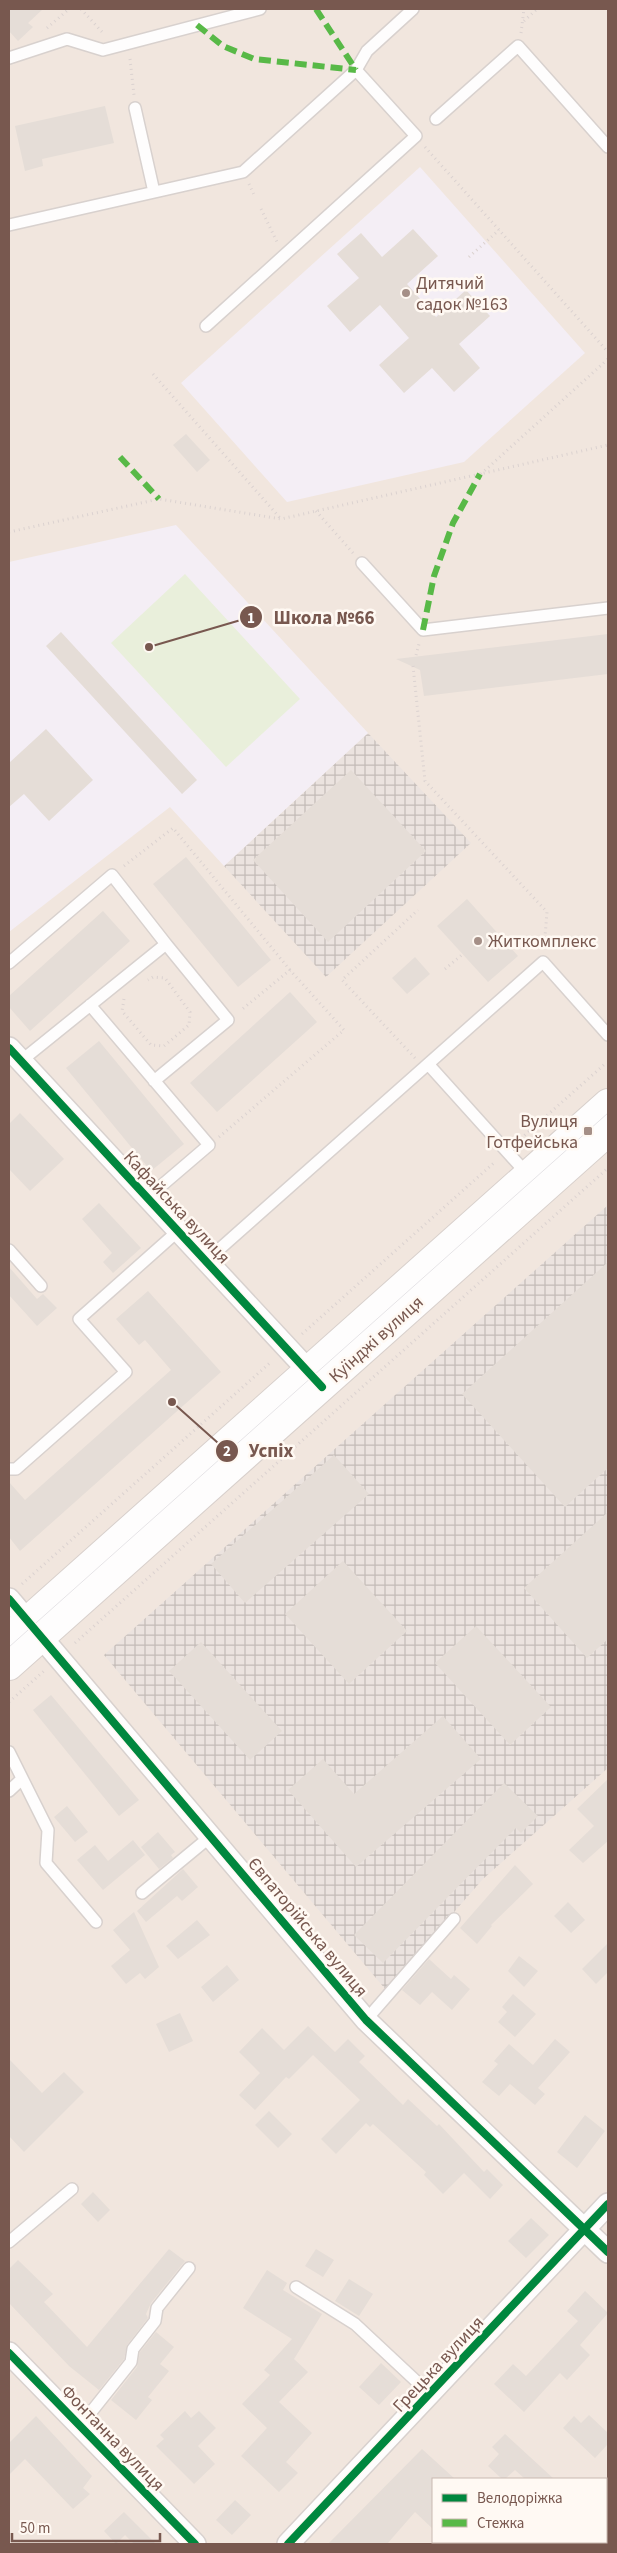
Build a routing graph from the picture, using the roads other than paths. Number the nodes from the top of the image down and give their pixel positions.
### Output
1 (260, 9) edge
2 (414, 9) edge
3 (9, 58) edge
4 (356, 70) junction
5 (135, 108) road end
6 (436, 119) dead end
7 (608, 147) edge
8 (154, 192) junction
9 (9, 225) edge
10 (206, 326) dead end
11 (362, 563) road end
12 (608, 608) edge
13 (166, 944) junction
14 (9, 963) edge
15 (90, 1005) junction
16 (608, 1035) edge
17 (15, 1054) edge
18 (426, 1066) junction
19 (154, 1081) junction
20 (608, 1103) edge
21 (608, 1132) edge
22 (535, 1183) junction
23 (148, 1198) junction
24 (178, 1231) junction
25 (9, 1250) edge
26 (206, 1261) junction
27 (41, 1286) dead end
28 (315, 1379) junction
29 (9, 1469) edge
30 (15, 1591) edge
31 (26, 1631) edge
32 (9, 1666) edge
33 (9, 1752) edge
34 (22, 1779) junction
35 (9, 1791) edge
36 (211, 1836) junction
37 (142, 1893) dead end
38 (454, 1919) dead end
39 (96, 1922) dead end
40 (366, 2020) junction
41 (72, 2189) dead end
42 (608, 2204) edge
43 (585, 2230) junction
44 (9, 2242) edge
45 (608, 2252) edge
46 (189, 2268) dead end
47 (296, 2287) dead end
48 (9, 2353) edge
49 (430, 2394) junction
50 (80, 2426) junction
51 (195, 2544) edge
52 (288, 2544) edge

1 - 3 lane
2 - 4 lane
4 - 8 lane
4 - 10 lane
5 - 8 lane
6 - 7 lane
8 - 9 lane
11 - 12 lane
13 - 14 lane
13 - 15 lane
13 - 19 lane
15 - 17 lane
15 - 19 lane
16 - 18 lane
17 - 23 street, Кафайська вулиця
18 - 22 lane
18 - 26 lane
19 - 23 lane
20 - 22 main road, Куїнджі вулиця
21 - 22 main road, Куїнджі вулиця
22 - 28 main road, Куїнджі вулиця
23 - 24 street, Кафайська вулиця
24 - 26 street, Кафайська вулиця
24 - 29 lane
25 - 27 lane
26 - 28 street, Кафайська вулиця
28 - 31 main road, Куїнджі вулиця
30 - 31 street, Євпаторійська вулиця
31 - 32 main road, Куїнджі вулиця
31 - 36 street, Євпаторійська вулиця
33 - 34 lane
34 - 35 lane
34 - 39 lane
36 - 37 lane
36 - 40 street, Євпаторійська вулиця
38 - 40 lane
40 - 43 street, Євпаторійська вулиця
41 - 44 lane
42 - 43 street, Грецька вулиця
43 - 45 street, Євпаторійська вулиця
43 - 49 street, Грецька вулиця
46 - 50 lane
47 - 49 lane
48 - 50 street, Фонтанна вулиця
49 - 52 street, Грецька вулиця
50 - 51 street, Фонтанна вулиця

